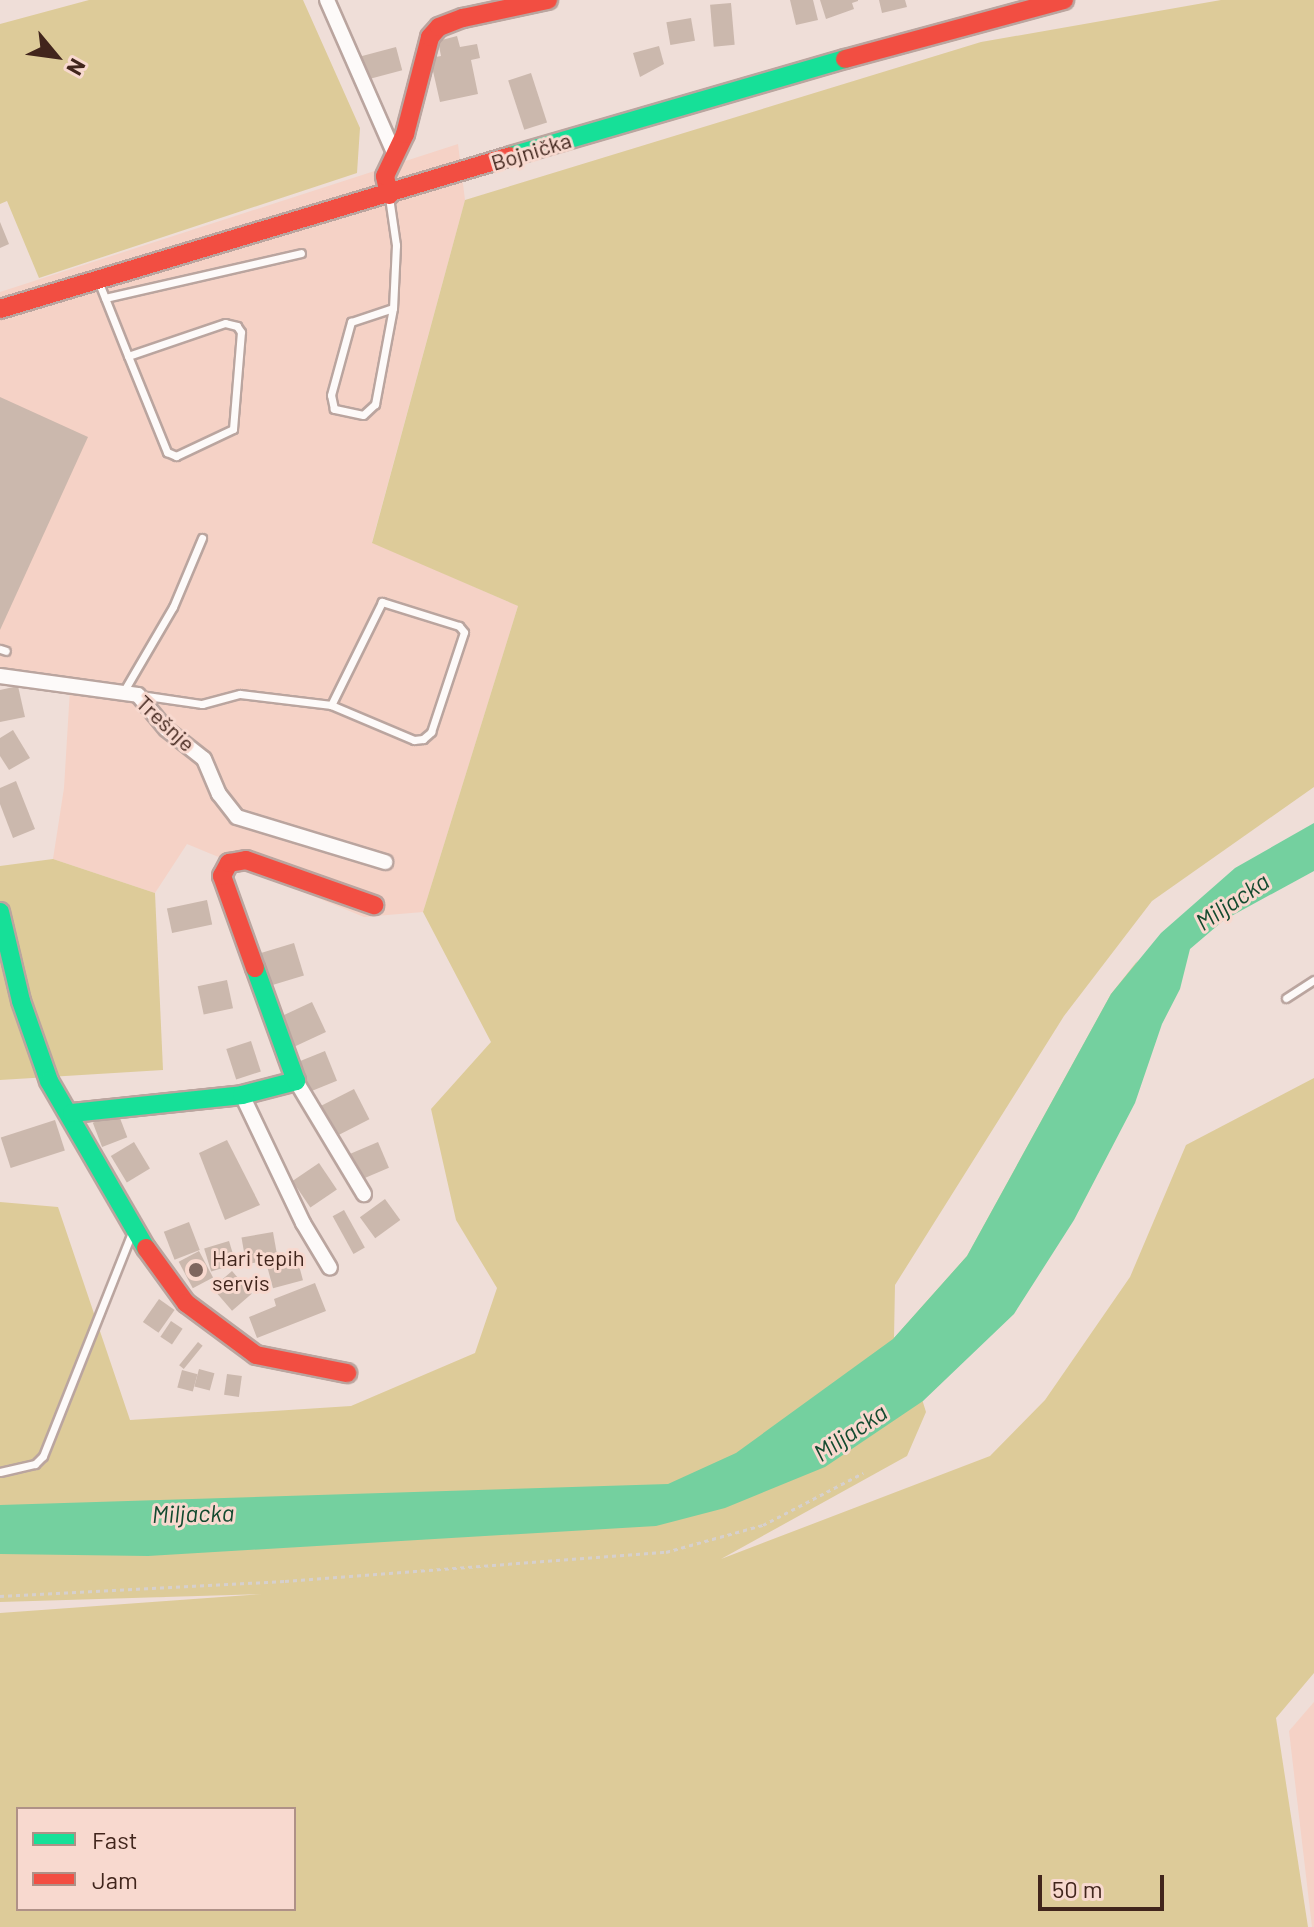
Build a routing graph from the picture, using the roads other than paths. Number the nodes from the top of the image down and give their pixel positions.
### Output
1 (327, 0) edge
2 (548, 0) edge
3 (1064, 0) edge
4 (395, 155) junction
5 (389, 195) junction
6 (301, 253) dead end
7 (102, 291) junction
8 (393, 308) junction
9 (0, 309) edge
10 (128, 356) junction
11 (202, 538) dead end
12 (0, 676) edge
13 (131, 692) junction
14 (331, 705) junction
15 (385, 862) dead end
16 (374, 905) dead end
17 (0, 912) edge
18 (1314, 980) edge
19 (1286, 998) dead end
20 (296, 1081) junction
21 (242, 1095) junction
22 (72, 1113) junction
23 (364, 1194) dead end
24 (134, 1227) junction
25 (330, 1268) dead end
26 (347, 1373) dead end
27 (0, 1472) edge

1 - 4 street
2 - 4 street
3 - 5 street, Bojnička
4 - 5 street
5 - 7 street, Bojnička
5 - 8 lane
6 - 7 lane
7 - 9 street, Bojnička
7 - 10 lane
8 - 8 lane
10 - 10 lane
11 - 13 lane
12 - 13 street, Trešnje
13 - 14 lane
13 - 15 street, Trešnje
14 - 14 lane
16 - 20 street
17 - 22 street
18 - 19 lane
20 - 21 street
20 - 23 street
21 - 22 street
21 - 25 street
22 - 24 street
24 - 26 street
24 - 27 lane

